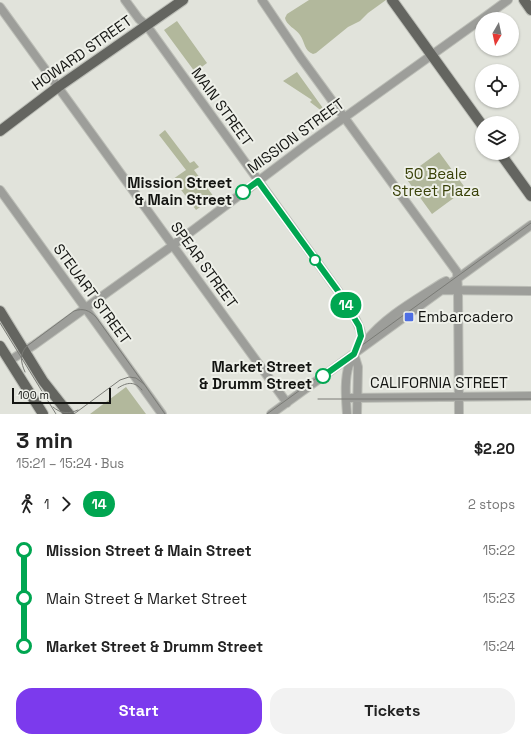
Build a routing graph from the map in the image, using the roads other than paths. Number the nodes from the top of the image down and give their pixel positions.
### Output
1 (125, 0) edge
2 (183, 0) edge
3 (262, 0) edge
4 (392, 0) edge
5 (508, 0) edge
6 (524, 0) edge
7 (0, 8) edge
8 (531, 10) edge
9 (492, 12) edge
10 (475, 24) edge
11 (146, 26) junction
12 (432, 56) junction
13 (58, 87) junction
14 (475, 116) edge
15 (345, 118) junction
16 (0, 131) edge
17 (505, 160) edge
18 (258, 181) junction
19 (0, 190) edge
20 (531, 196) edge
21 (531, 225) edge
22 (172, 246) junction
23 (458, 278) junction
24 (440, 290) junction
25 (458, 291) junction
26 (531, 291) edge
27 (84, 308) junction
28 (0, 311) edge
29 (0, 346) edge
30 (25, 351) junction
31 (354, 354) junction
32 (9, 361) junction
33 (459, 396) junction
34 (531, 396) edge
35 (358, 397) junction
36 (346, 398) junction
37 (287, 403) junction
38 (43, 414) edge
39 (69, 414) edge
40 (162, 414) edge
41 (271, 414) edge
42 (347, 414) edge
43 (357, 414) edge
44 (459, 414) edge

1 - 11 street, MAIN STREET
2 - 11 main road, HOWARD STREET
3 - 15 street
4 - 12 main road
5 - 9 street, MISSION STREET
6 - 8 main road
7 - 13 street, SPEAR STREET
10 - 12 street, MISSION STREET
11 - 13 main road, HOWARD STREET
11 - 18 street, MAIN STREET
12 - 14 main road
12 - 15 street, MISSION STREET
13 - 16 main road, HOWARD STREET
13 - 22 street, SPEAR STREET
15 - 18 street, MISSION STREET
15 - 23 street
17 - 20 main road
18 - 22 street, MISSION STREET
18 - 31 street, MAIN STREET
19 - 27 street, STEUART STREET
21 - 23 street
22 - 27 street, MISSION STREET
22 - 37 street, SPEAR STREET
23 - 24 street
23 - 25 street
23 - 31 street
24 - 25 street
24 - 31 street
25 - 26 street
25 - 33 street
27 - 30 street, MISSION STREET
27 - 40 street, STEUART STREET
28 - 30 main road
29 - 32 main road
30 - 32 street, MISSION STREET
30 - 39 main road
31 - 35 street
31 - 36 street, MAIN STREET
31 - 37 street
32 - 38 main road
33 - 34 street, CALIFORNIA STREET
33 - 35 street, CALIFORNIA STREET
33 - 44 street
35 - 36 street, CALIFORNIA STREET
35 - 43 street
36 - 42 street, MAIN STREET
37 - 41 street

